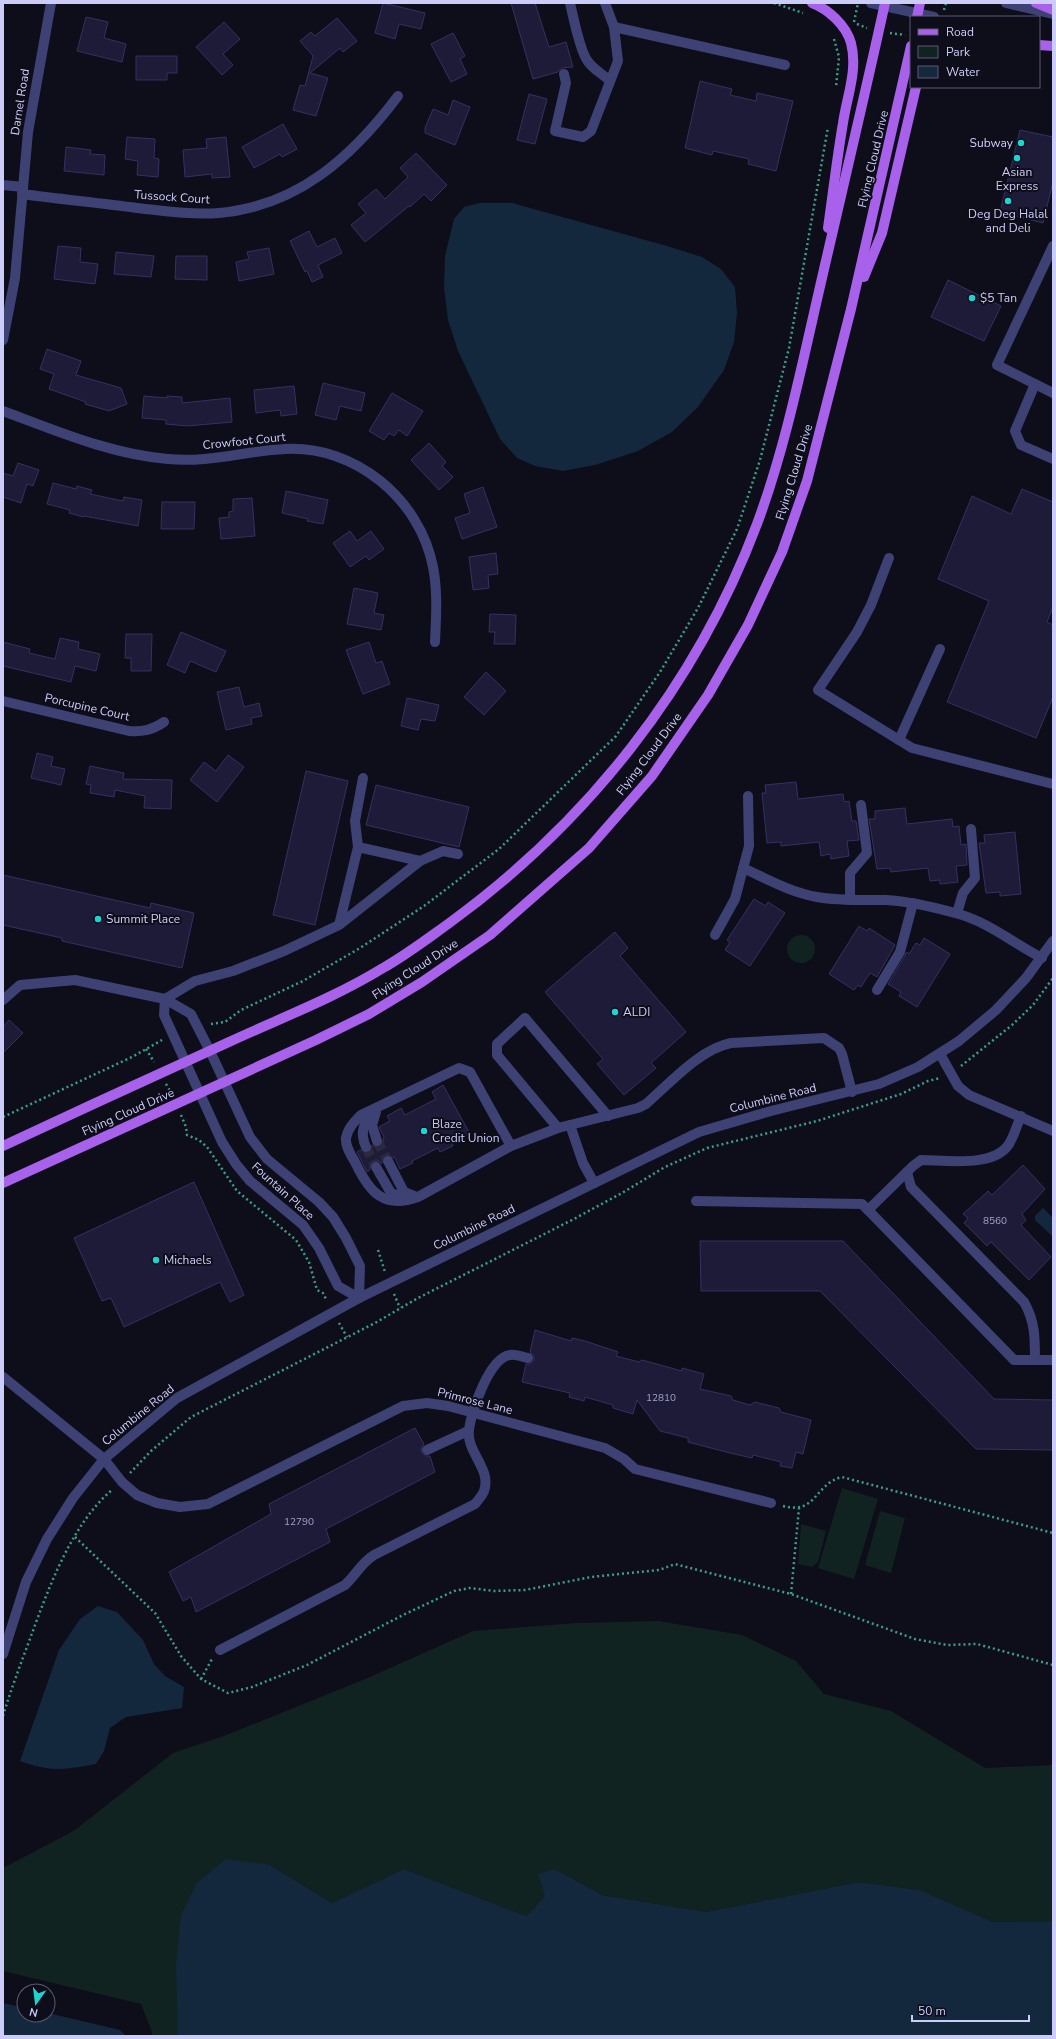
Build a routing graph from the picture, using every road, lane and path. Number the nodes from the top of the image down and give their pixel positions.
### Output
1 (52, 3) edge
2 (570, 3) edge
3 (605, 3) edge
4 (774, 3) edge
5 (812, 3) edge
6 (871, 3) edge
7 (920, 3) edge
8 (1006, 3) edge
9 (1036, 3) edge
10 (885, 4) edge
11 (1053, 10) edge
12 (804, 14) dead end
13 (1053, 14) edge
14 (918, 15) edge
15 (614, 27) junction
16 (829, 33) dead end
17 (1040, 41) edge
18 (1040, 45) edge
19 (1053, 45) edge
20 (910, 50) edge
21 (785, 65) dead end
22 (564, 74) dead end
23 (610, 81) junction
24 (916, 88) edge
25 (835, 93) dead end
26 (398, 96) dead end
27 (828, 124) dead end
28 (3, 185) edge
29 (22, 191) junction
30 (1053, 246) edge
31 (817, 301) junction
32 (851, 309) junction
33 (3, 340) edge
34 (1035, 384) junction
35 (1053, 393) edge
36 (3, 411) edge
37 (1053, 459) edge
38 (889, 558) dead end
39 (435, 642) dead end
40 (940, 649) dead end
41 (3, 701) edge
42 (164, 722) dead end
43 (899, 740) junction
44 (363, 778) dead end
45 (1053, 784) edge
46 (748, 796) dead end
47 (861, 805) dead end
48 (971, 829) dead end
49 (358, 847) junction
50 (458, 854) dead end
51 (420, 861) junction
52 (743, 868) junction
53 (850, 900) junction
54 (913, 903) junction
55 (957, 913) junction
56 (339, 925) junction
57 (715, 935) dead end
58 (1053, 941) edge
59 (1042, 958) junction
60 (1053, 978) edge
61 (877, 990) dead end
62 (165, 999) junction
63 (3, 1000) edge
64 (196, 1025) junction
65 (173, 1036) junction
66 (210, 1051) junction
67 (940, 1054) junction
68 (186, 1062) junction
69 (950, 1075) junction
70 (225, 1082) junction
71 (852, 1092) junction
72 (200, 1093) junction
73 (379, 1106) junction
74 (608, 1116) junction
75 (1021, 1116) junction
76 (3, 1117) edge
77 (570, 1125) junction
78 (558, 1128) junction
79 (1053, 1131) edge
80 (377, 1141) tunnel mouth
81 (3, 1146) edge
82 (511, 1146) junction
83 (366, 1147) tunnel mouth
84 (388, 1161) tunnel mouth
85 (376, 1167) tunnel mouth
86 (907, 1172) junction
87 (3, 1183) edge
88 (594, 1183) junction
89 (418, 1197) junction
90 (696, 1201) dead end
91 (868, 1210) junction
92 (359, 1298) junction
93 (528, 1358) dead end
94 (1035, 1360) junction
95 (1053, 1360) edge
96 (3, 1377) edge
97 (474, 1414) junction
98 (468, 1431) junction
99 (427, 1450) dead end
100 (104, 1459) junction
101 (122, 1482) junction
102 (771, 1504) joint
103 (799, 1508) junction
104 (1053, 1533) edge
105 (75, 1537) junction
106 (791, 1594) junction
107 (220, 1650) joint
108 (3, 1654) edge
109 (1053, 1665) edge
110 (201, 1679) junction
111 (3, 1716) edge

1 - 29 street, Darnel Road
2 - 23 street
3 - 15 street
4 - 12 path
5 - 31 main road
6 - 10 street
7 - 14 main road
8 - 13 street
9 - 11 main road
10 - 14 street
10 - 31 main road, Flying Cloud Drive
15 - 21 street
15 - 23 street
16 - 25 path
17 - 19 street
18 - 19 main road
20 - 32 main road, Flying Cloud Drive
22 - 23 street
24 - 32 main road
26 - 29 street, Tussock Court
27 - 64 path
28 - 29 street
29 - 33 street, Darnel Road
30 - 34 street
31 - 66 main road, Flying Cloud Drive
32 - 70 main road, Flying Cloud Drive
34 - 35 street
34 - 37 street
36 - 39 street, Crowfoot Court
38 - 43 street
40 - 43 street
41 - 42 street, Porcupine Court
43 - 45 street
44 - 49 street
46 - 52 street
47 - 53 street
48 - 55 street
49 - 51 street
49 - 56 street
50 - 51 street
51 - 56 street
52 - 53 street
52 - 57 street
53 - 54 street
54 - 55 street
54 - 61 street
55 - 59 street
56 - 62 street
58 - 59 street, Columbine Road
59 - 67 street, Columbine Road
60 - 69 path
62 - 63 street, Fountain Place
62 - 64 street, Fountain Place
62 - 65 street, Fountain Place
64 - 66 street, Fountain Place
65 - 68 street, Fountain Place
65 - 76 path
66 - 68 main road, Flying Cloud Drive
66 - 70 street, Fountain Place
67 - 69 street
67 - 71 street, Columbine Road
68 - 72 street, Fountain Place
68 - 81 main road, Flying Cloud Drive
69 - 75 street
69 - 101 path
70 - 72 main road, Flying Cloud Drive
70 - 92 street, Fountain Place
71 - 74 street
71 - 88 street, Columbine Road
72 - 87 main road, Flying Cloud Drive
72 - 92 street, Fountain Place
73 - 80 street
73 - 82 street
73 - 83 street
73 - 89 street
74 - 77 street
74 - 78 street
75 - 79 street
75 - 86 street
77 - 78 street
77 - 88 street
78 - 82 street
82 - 89 street
84 - 89 street
85 - 89 street
86 - 91 street
86 - 94 street
88 - 92 street, Columbine Road
90 - 91 street
91 - 94 street
92 - 100 street, Columbine Road
93 - 97 street
94 - 95 street
96 - 100 street, Primrose Lane
97 - 98 street
97 - 101 street, Primrose Lane
97 - 102 street, Primrose Lane
98 - 99 street
98 - 107 street
100 - 101 street, Primrose Lane
100 - 108 street, Columbine Road
101 - 105 path
102 - 103 path
103 - 104 path
103 - 106 path
105 - 110 path
105 - 111 path
106 - 109 path
106 - 110 path
107 - 110 path

